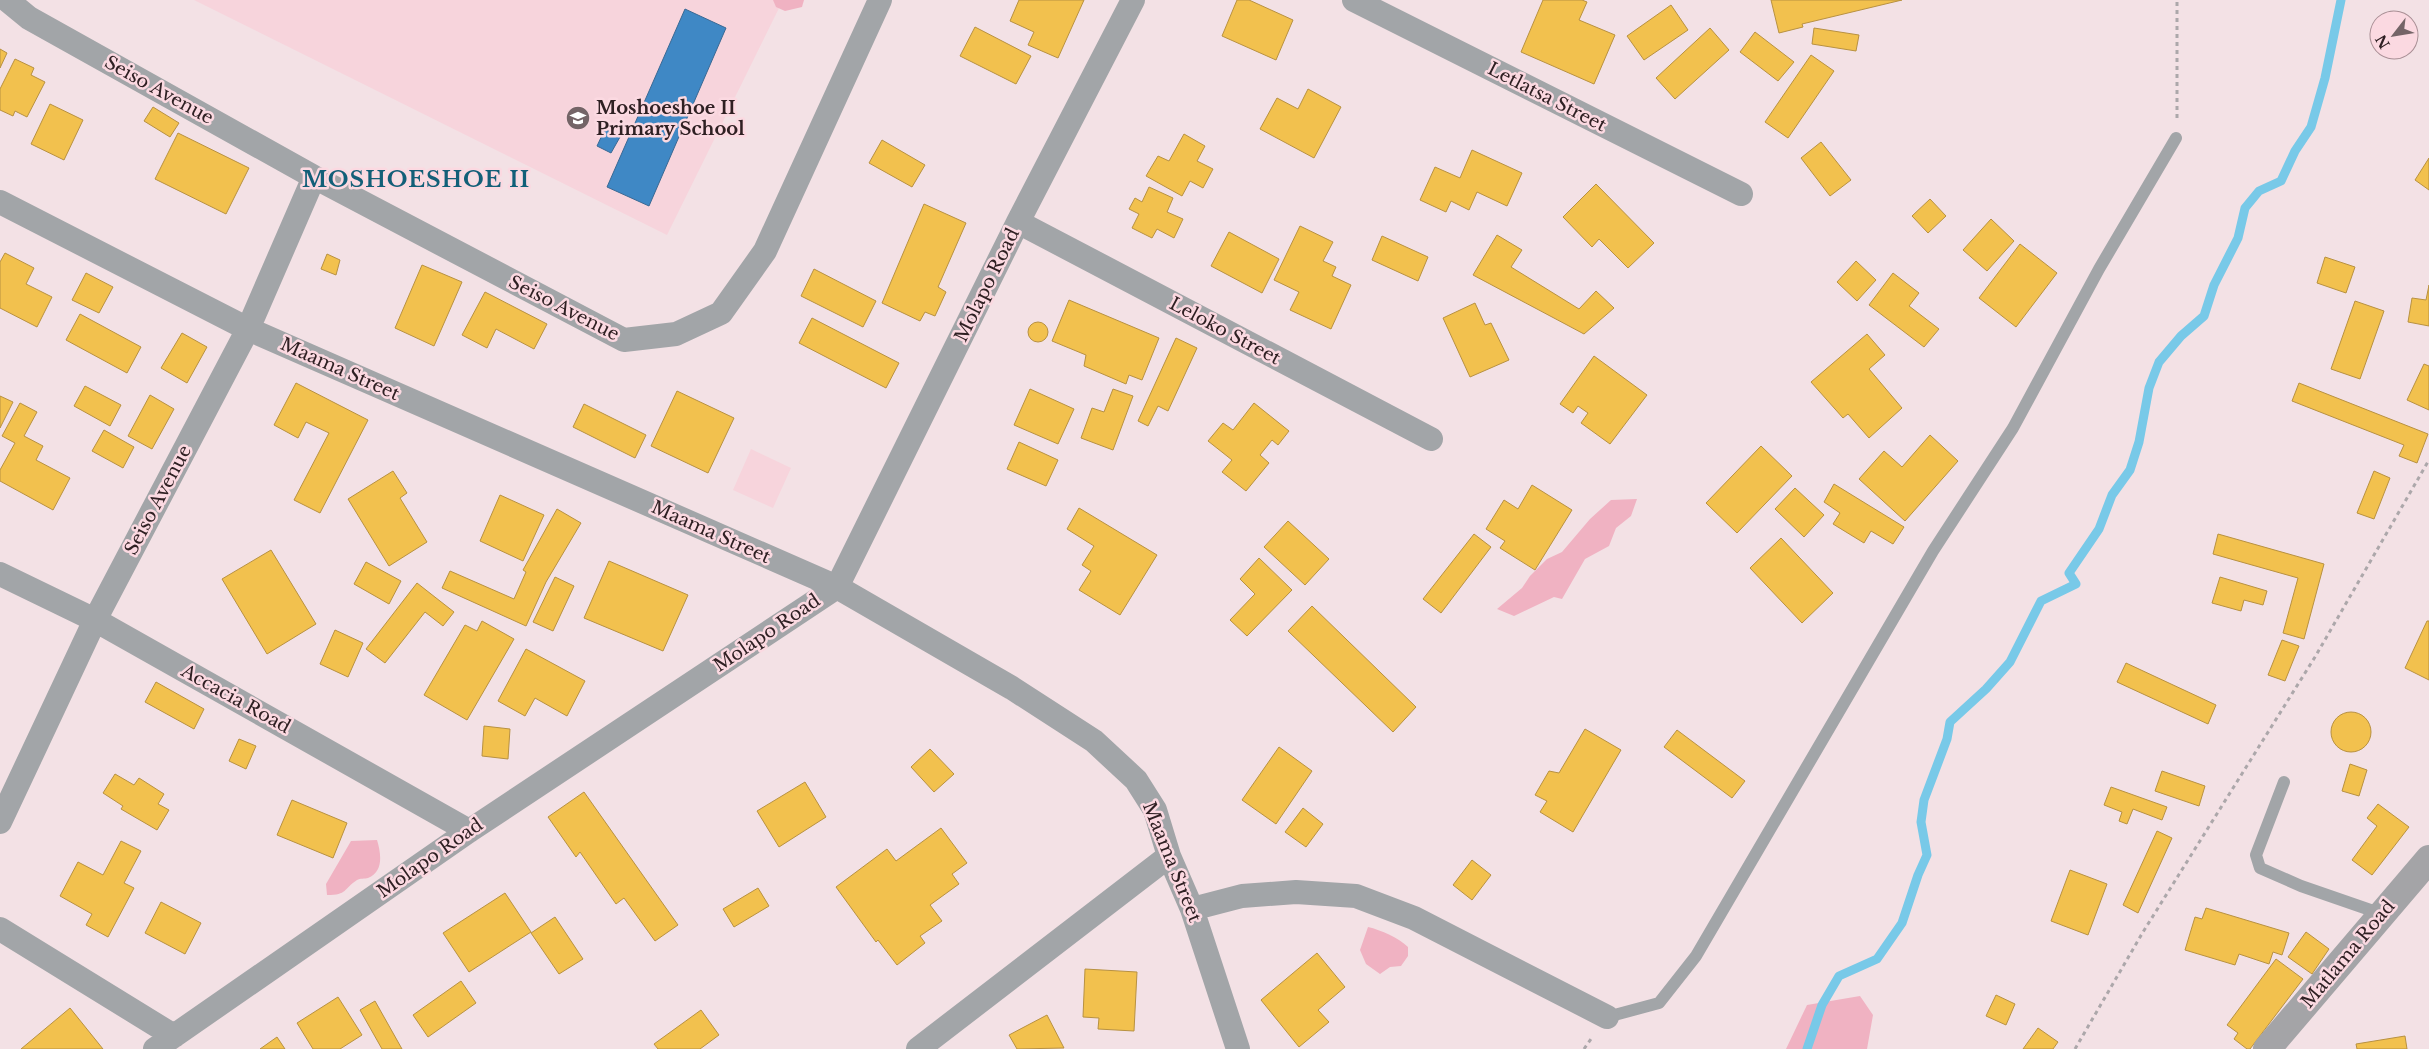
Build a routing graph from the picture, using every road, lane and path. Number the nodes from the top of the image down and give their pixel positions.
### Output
1 (7, 0) edge
2 (880, 0) edge
3 (1133, 0) edge
4 (1354, 0) edge
5 (2177, 0) edge
6 (2176, 138) joint
7 (314, 177) junction
8 (1740, 194) dead end
9 (0, 202) edge
10 (1018, 222) junction
11 (248, 329) junction
12 (1431, 439) dead end
13 (2429, 460) edge
14 (0, 574) edge
15 (837, 587) junction
16 (96, 620) junction
17 (2284, 782) dead end
18 (0, 822) edge
19 (469, 831) junction
20 (1169, 856) junction
21 (2429, 859) edge
22 (1192, 909) junction
23 (2382, 914) junction
24 (0, 929) edge
25 (1607, 1017) joint
26 (174, 1036) junction
27 (154, 1049) edge
28 (918, 1049) edge
29 (1238, 1049) edge
30 (2075, 1049) edge
31 (2267, 1049) edge

1 - 7 street, Seiso Avenue
2 - 7 street, Seiso Avenue
3 - 10 street, Molapo Road
4 - 8 street, Letlatsa Street
5 - 6 path
6 - 25 lane
7 - 11 street, Seiso Avenue
9 - 11 street, Maama Street
10 - 12 street, Leloko Street
10 - 15 street, Molapo Road
11 - 15 street, Maama Street
11 - 16 street, Seiso Avenue
13 - 30 path
14 - 16 street, Accacia Road
15 - 19 street, Molapo Road
15 - 20 street, Maama Street
16 - 18 street, Seiso Avenue
16 - 19 street, Accacia Road
17 - 23 lane
19 - 26 street, Molapo Road
20 - 22 street, Maama Street
20 - 28 street
21 - 23 street, Matlama Road
22 - 25 street
22 - 29 street, Maama Street
23 - 31 street, Matlama Road
24 - 26 street
26 - 27 street, Molapo Road

